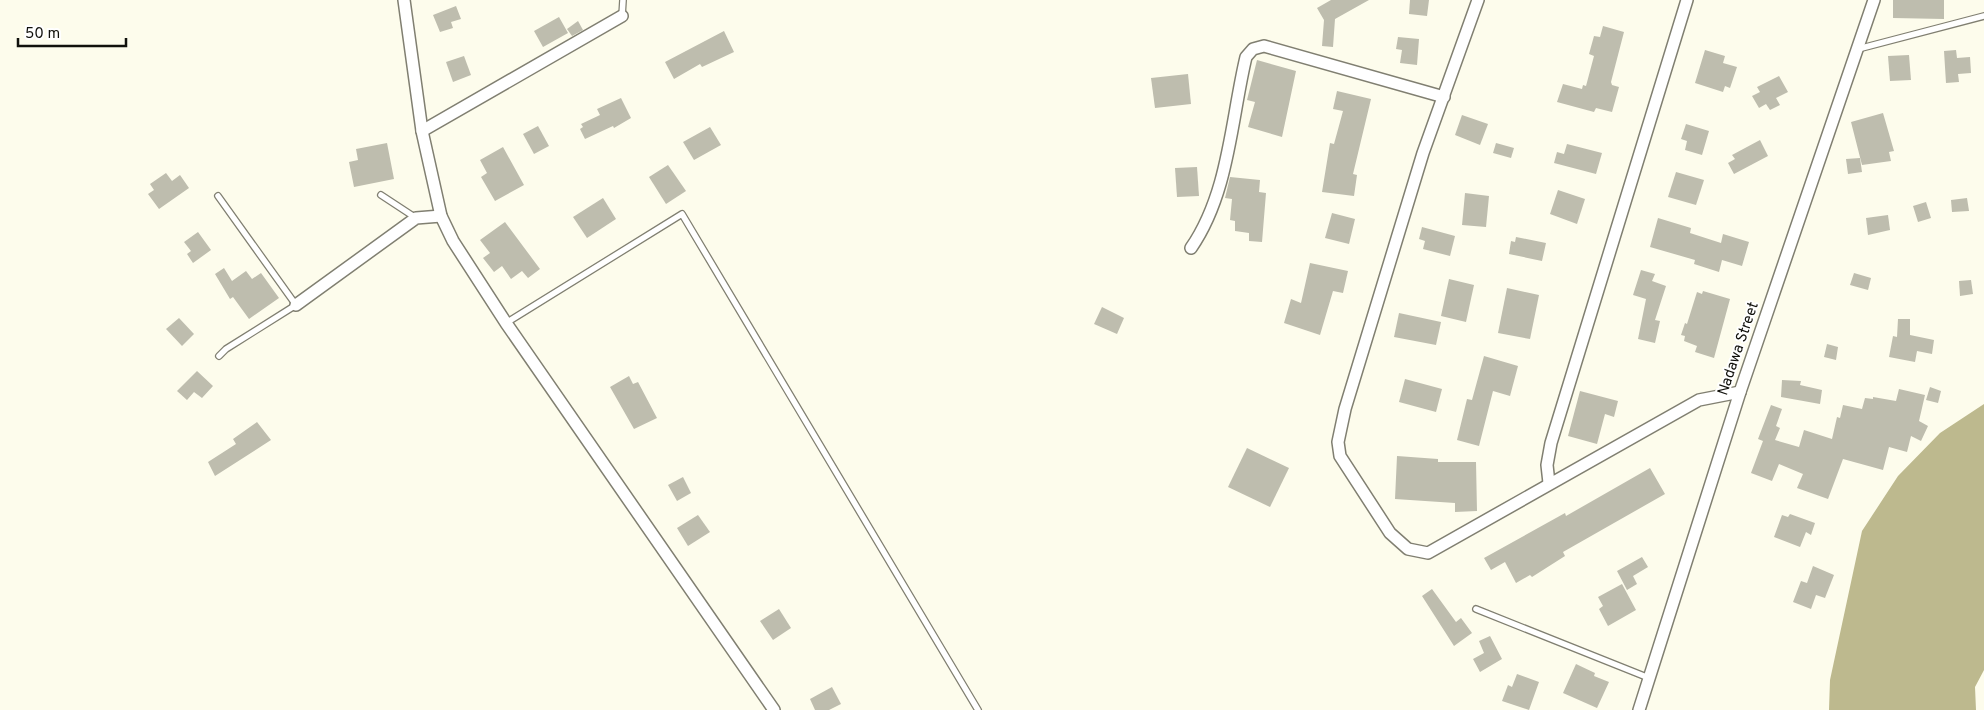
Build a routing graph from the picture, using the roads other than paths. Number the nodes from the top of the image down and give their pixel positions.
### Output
1 (404, 0) edge
2 (623, 0) edge
3 (1478, 0) edge
4 (1687, 0) edge
5 (1874, 0) edge
6 (622, 16) joint
7 (1984, 16) edge
8 (1858, 48) junction
9 (1444, 97) junction
10 (422, 132) junction
11 (381, 195) dead end
12 (218, 196) dead end
13 (440, 216) junction
14 (416, 218) junction
15 (1191, 248) dead end
16 (296, 305) junction
17 (506, 322) junction
18 (219, 356) dead end
19 (1740, 392) junction
20 (1549, 483) junction
21 (1476, 609) dead end
22 (1649, 678) junction
23 (774, 710) edge
24 (978, 710) edge
25 (1639, 710) edge

1 - 10 street
2 - 6 lane
3 - 9 street
4 - 20 street
5 - 8 street, Nadawa Street
6 - 10 street
7 - 8 lane
8 - 19 street, Nadawa Street
9 - 15 street
9 - 20 street
10 - 13 street
11 - 14 lane
12 - 16 lane
13 - 14 street
13 - 17 street
14 - 16 street
16 - 18 lane
17 - 23 street
17 - 24 lane
19 - 20 street
19 - 22 street, Nadawa Street
21 - 22 lane
22 - 25 street, Nadawa Street

